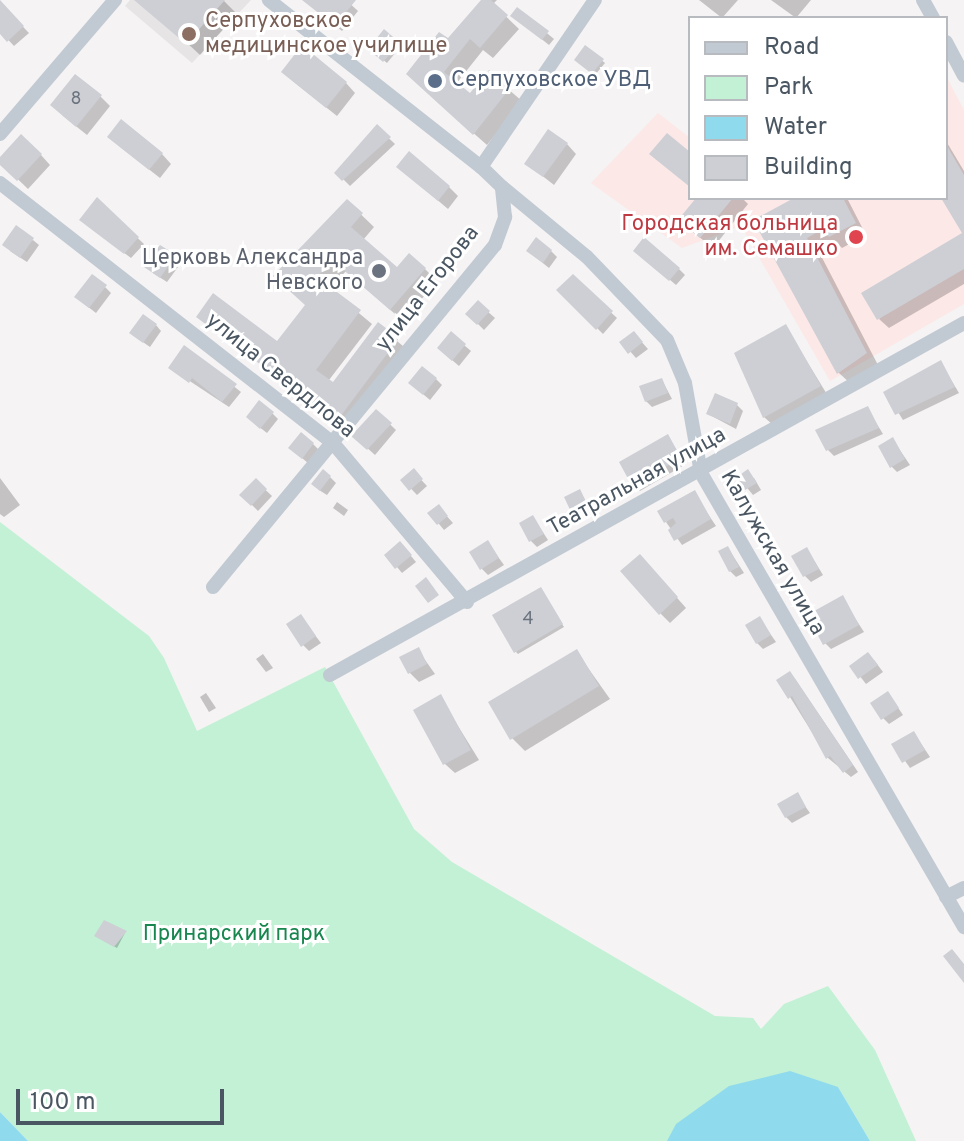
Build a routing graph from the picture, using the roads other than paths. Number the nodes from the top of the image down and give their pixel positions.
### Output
1 (115, 0) edge
2 (269, 0) edge
3 (595, 0) edge
4 (948, 46) edge
5 (964, 76) edge
6 (0, 134) edge
7 (481, 167) junction
8 (0, 183) edge
9 (502, 187) junction
10 (964, 323) edge
11 (333, 443) junction
12 (701, 473) junction
13 (213, 587) dead end
14 (467, 602) junction
15 (330, 675) dead end
16 (964, 888) edge
17 (946, 897) junction
18 (964, 927) edge

1 - 6 street
2 - 7 street
3 - 7 street
4 - 5 street
7 - 9 street
8 - 11 street, улица Свердлова
9 - 11 street, улица Егорова
9 - 12 street, Калужская улица
10 - 12 street, Театральная улица
11 - 13 street, улица Егорова
11 - 14 street, улица Свердлова
12 - 14 street, Театральная улица
12 - 17 street, Калужская улица
14 - 15 street, Театральная улица
16 - 17 street
17 - 18 street, Калужская улица

